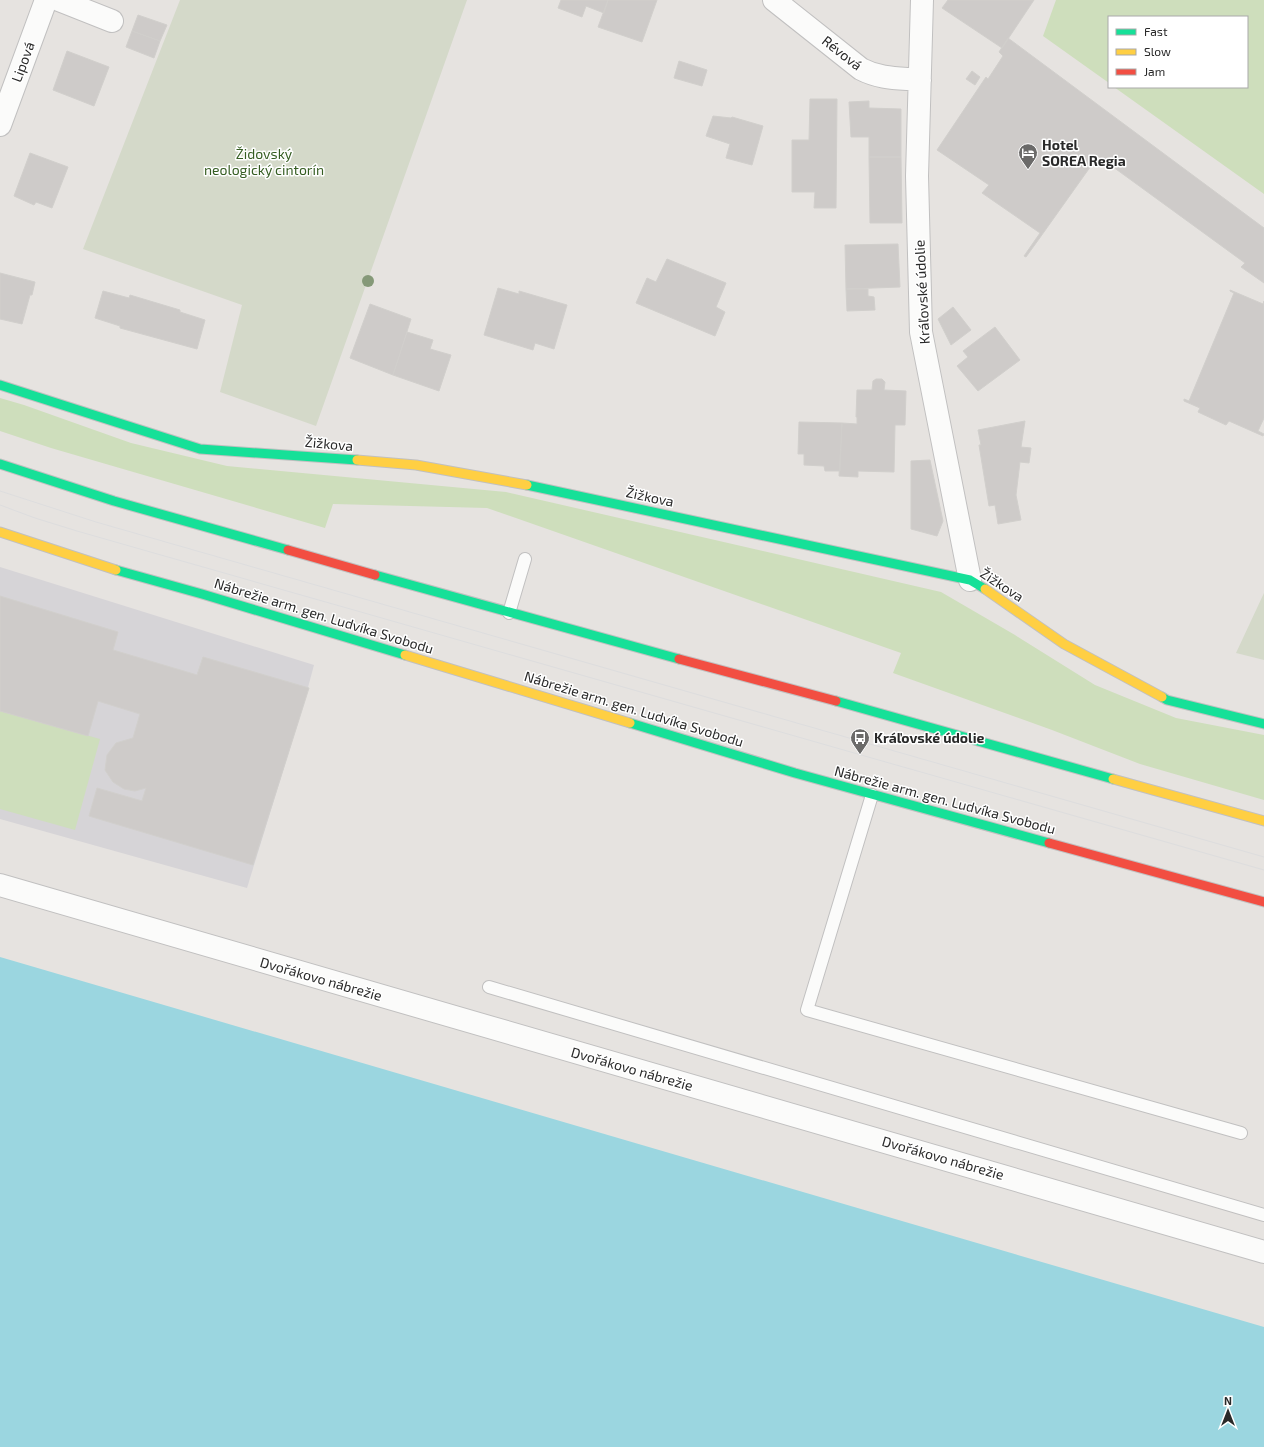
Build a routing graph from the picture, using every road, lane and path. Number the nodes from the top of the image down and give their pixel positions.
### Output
1 (46, 0) edge
2 (59, 0) edge
3 (774, 0) edge
4 (922, 0) edge
5 (112, 21) dead end
6 (920, 80) junction
7 (0, 125) edge
8 (0, 385) edge
9 (0, 464) edge
10 (0, 532) edge
11 (525, 559) dead end
12 (970, 580) junction
13 (509, 613) junction
14 (1264, 724) edge
15 (872, 795) junction
16 (1264, 821) edge
17 (0, 885) edge
18 (1264, 902) edge
19 (489, 987) dead end
20 (1241, 1133) dead end
21 (1264, 1215) edge
22 (1264, 1252) edge

1 - 7 street, Lipová
2 - 5 street
3 - 6 street, Révová
4 - 6 street, Kráľovské údolie
6 - 12 street, Kráľovské údolie
8 - 12 main road, Žižkova
9 - 13 main road
10 - 15 main road, Nábrežie arm. gen. Ludvíka Svobodu
11 - 13 lane
12 - 14 main road, Žižkova
13 - 16 main road
15 - 18 main road, Nábrežie arm. gen. Ludvíka Svobodu
15 - 20 lane
17 - 22 street, Dvořákovo nábrežie
19 - 21 lane

